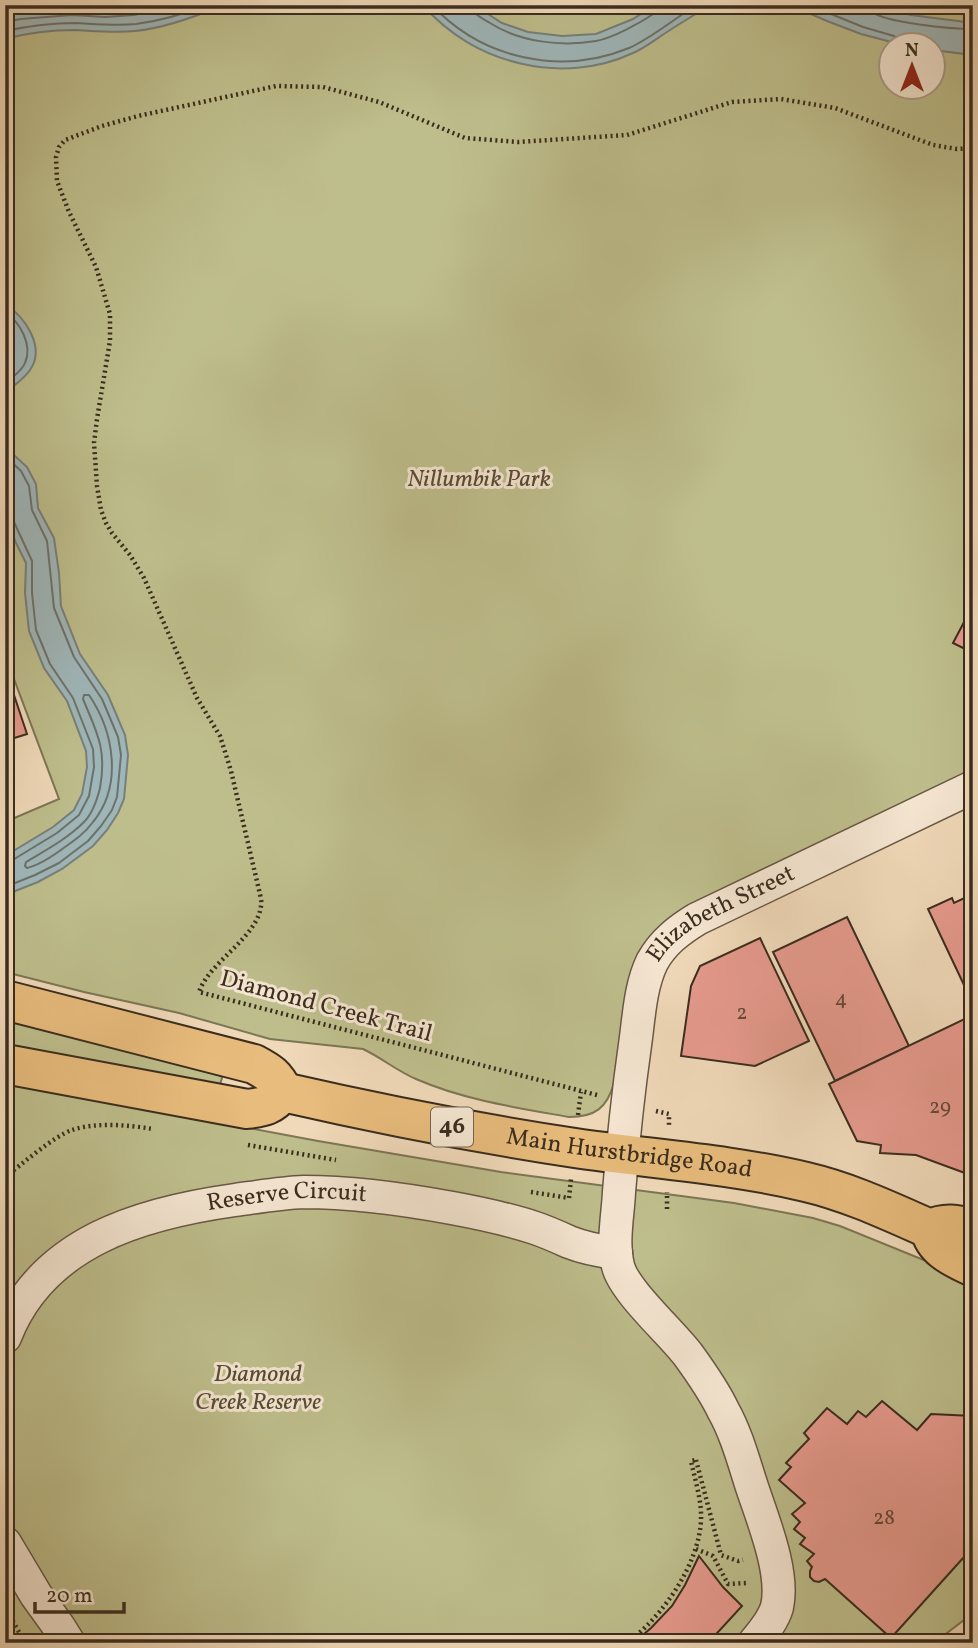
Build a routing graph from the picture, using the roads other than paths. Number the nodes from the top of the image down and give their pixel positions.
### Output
1 (973, 788) edge
2 (5, 1000) edge
3 (5, 1064) edge
4 (283, 1092) junction
5 (622, 1154) junction
6 (930, 1229) junction
7 (973, 1229) edge
8 (616, 1253) junction
9 (973, 1267) edge
10 (5, 1337) edge
11 (5, 1543) edge
12 (69, 1643) edge
13 (754, 1643) edge

1 - 5 street, Elizabeth Street
2 - 4 main road
3 - 4 main road
4 - 5 main road, Main Hurstbridge Road / 46
5 - 6 main road, Main Hurstbridge Road / 46
5 - 8 street
6 - 7 main road, Main Hurstbridge Road / 46
6 - 9 main road, Main Hurstbridge Road / 46
8 - 10 street, Reserve Circuit
8 - 13 street
11 - 12 street

